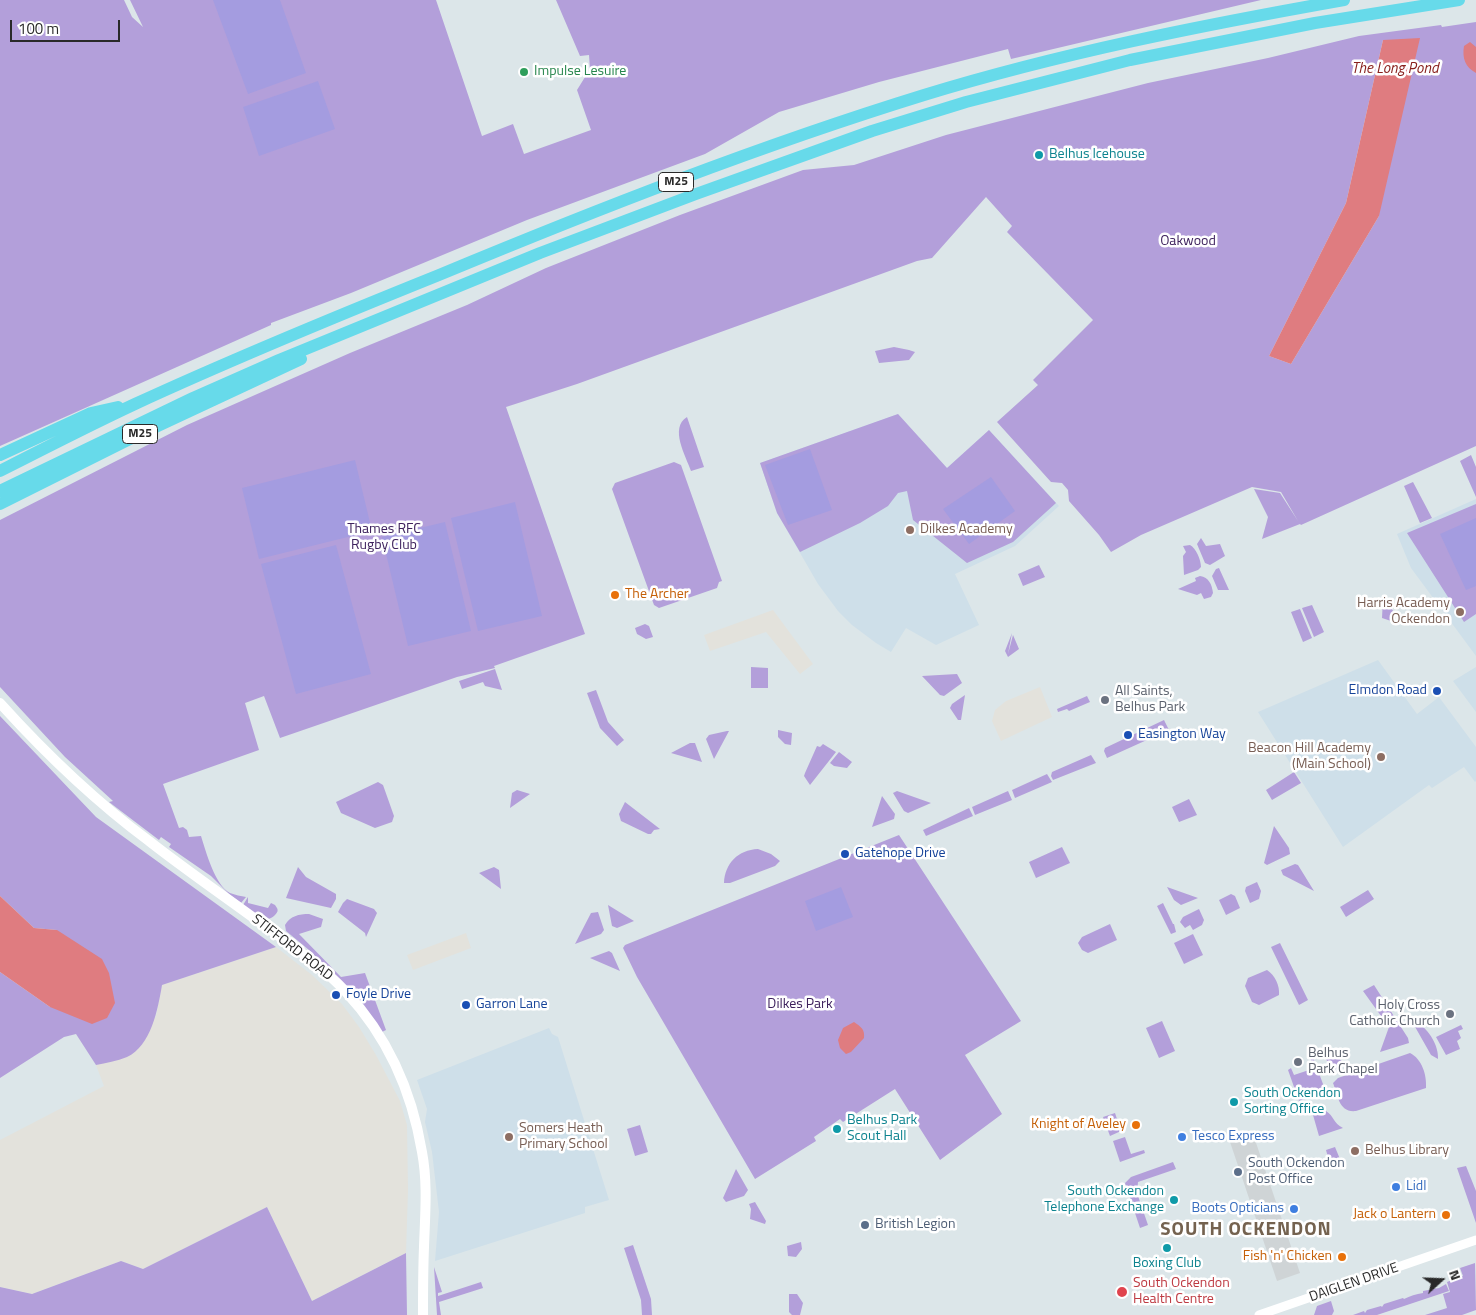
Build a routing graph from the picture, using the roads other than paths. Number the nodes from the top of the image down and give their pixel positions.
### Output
1 (1344, 0) edge
2 (1459, 0) edge
3 (407, 308) junction
4 (135, 404) junction
5 (38, 452) junction
6 (0, 455) edge
7 (0, 467) edge
8 (0, 471) edge
9 (0, 491) edge
10 (0, 504) edge
11 (0, 703) edge
12 (1476, 1240) edge
13 (423, 1315) edge
14 (1259, 1315) edge

1 - 4 highway, M25
2 - 3 highway, M25
3 - 9 highway, M25
3 - 10 highway, M25
4 - 5 highway, M25
4 - 6 highway, M25
5 - 7 highway, M25
5 - 8 highway, M25
11 - 13 main road, STIFFORD ROAD
12 - 14 street, DAIGLEN DRIVE

